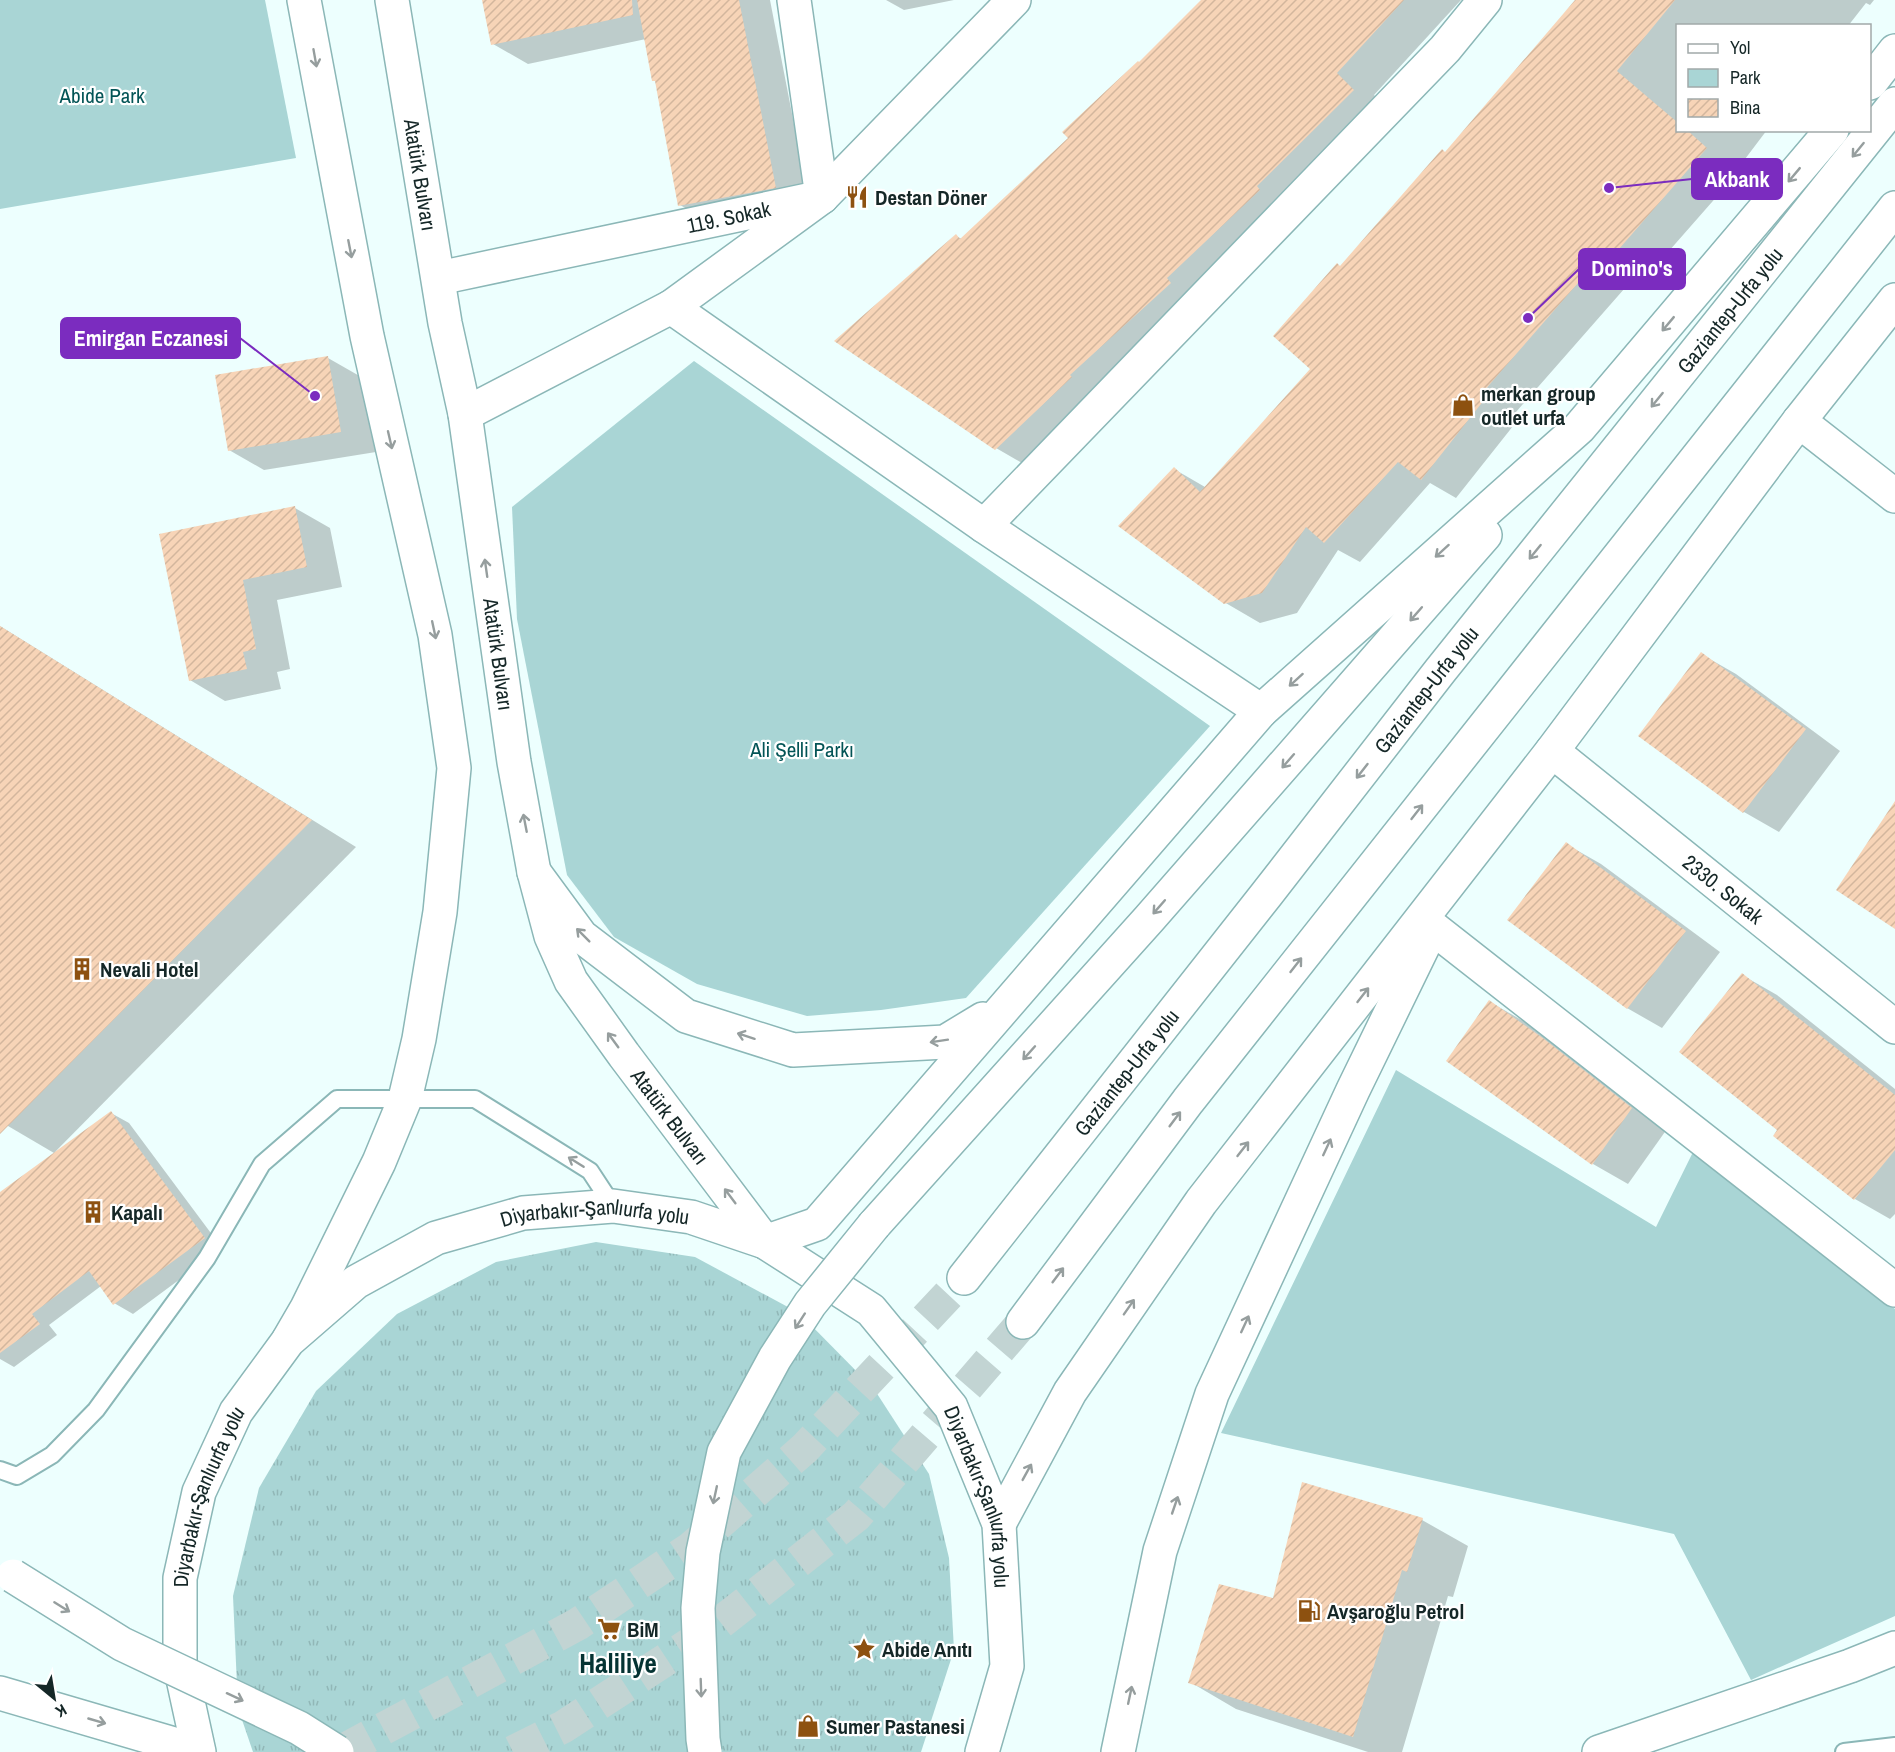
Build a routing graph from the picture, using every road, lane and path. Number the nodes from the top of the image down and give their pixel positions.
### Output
1 (304, 0) edge
2 (392, 0) edge
3 (794, 0) edge
4 (1014, 0) edge
5 (1485, 0) edge
6 (1895, 51) edge
7 (1871, 81) edge
8 (1895, 104) edge
9 (1830, 132) edge
10 (822, 197) junction
11 (1895, 208) edge
12 (439, 278) junction
13 (1895, 300) edge
14 (671, 307) junction
15 (465, 414) junction
16 (1799, 421) junction
17 (1579, 428) junction
18 (1895, 496) edge
19 (984, 526) junction
20 (1262, 711) junction
21 (1552, 751) junction
22 (1464, 864) junction
23 (534, 872) junction
24 (1433, 928) junction
25 (1008, 1004) junction
26 (1895, 1027) edge
27 (405, 1099) junction
28 (613, 1206) junction
29 (765, 1242) junction
30 (964, 1278) tunnel mouth
31 (1895, 1290) edge
32 (1023, 1322) tunnel mouth
33 (288, 1341) junction
34 (0, 1470) edge
35 (999, 1524) junction
36 (6, 1570) edge
37 (1895, 1648) edge
38 (0, 1693) edge
39 (1895, 1746) edge
40 (198, 1752) edge
41 (337, 1752) edge
42 (705, 1752) edge
43 (982, 1752) edge
44 (1118, 1752) edge
45 (1599, 1752) edge
46 (1844, 1752) edge

1 -> 27 main road
2 - 12 main road, Atatürk Bulvarı
3 - 10 main road
4 - 10 main road
5 - 19 main road
6 - 7 main road
8 -> 30 main road, Gaziantep-Urfa yolu
9 -> 17 main road
10 - 12 main road, 119. Sokak
10 - 14 main road
32 -> 11 main road
12 - 15 main road, Atatürk Bulvarı
13 - 16 main road
14 - 15 main road
14 - 19 main road
23 -> 15 main road, Atatürk Bulvarı
16 - 18 main road
16 - 21 main road
17 -> 20 main road
17 -> 42 main road, bridge
19 - 20 main road
20 - 25 main road
21 - 22 main road
21 - 26 main road, 2330. Sokak
22 - 24 main road
35 -> 22 main road
25 -> 23 main road
29 -> 23 main road, Atatürk Bulvarı
24 - 31 main road
44 -> 24 main road
25 - 29 main road
28 -> 27 lane
27 - 33 main road
27 - 34 lane
28 - 29 main road, Diyarbakır-Şanlıurfa yolu
28 - 33 main road, Diyarbakır-Şanlıurfa yolu
29 - 35 main road, Diyarbakır-Şanlıurfa yolu
33 - 40 main road, Diyarbakır-Şanlıurfa yolu
35 - 43 main road, Diyarbakır-Şanlıurfa yolu
36 -> 41 main road, bridge
37 - 45 main road
38 -> 40 main road
39 - 46 lane

